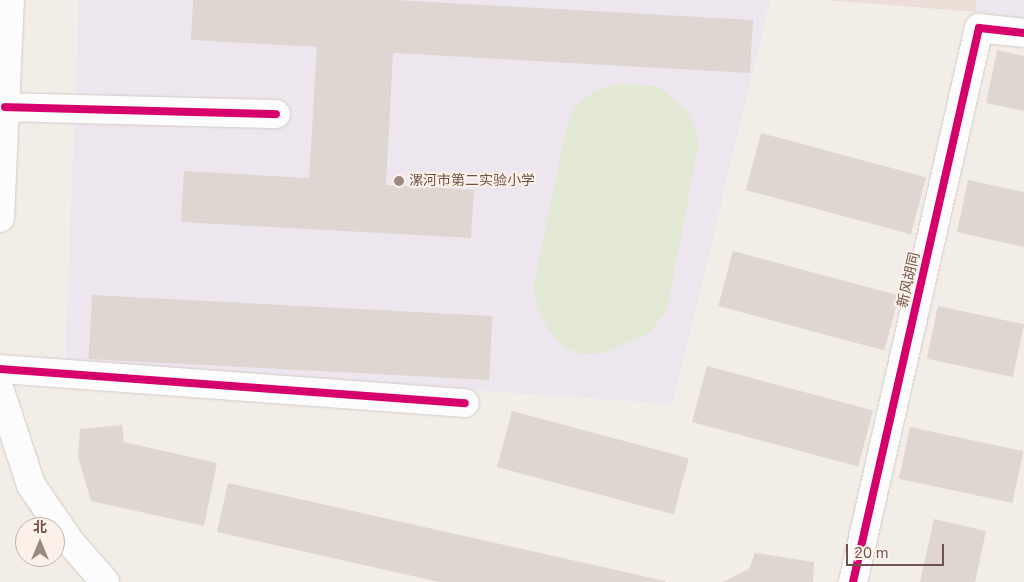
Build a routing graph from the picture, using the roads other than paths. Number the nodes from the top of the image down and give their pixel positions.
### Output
1 (10, 0) edge
2 (1024, 33) edge
3 (5, 106) junction
4 (276, 114) dead end
5 (0, 218) edge
6 (0, 369) edge
7 (0, 391) edge
8 (465, 403) dead end
9 (105, 582) edge
10 (853, 582) edge

1 - 3 street
2 - 10 street, 新风胡同
3 - 4 street
3 - 5 street
6 - 8 street
7 - 9 street

